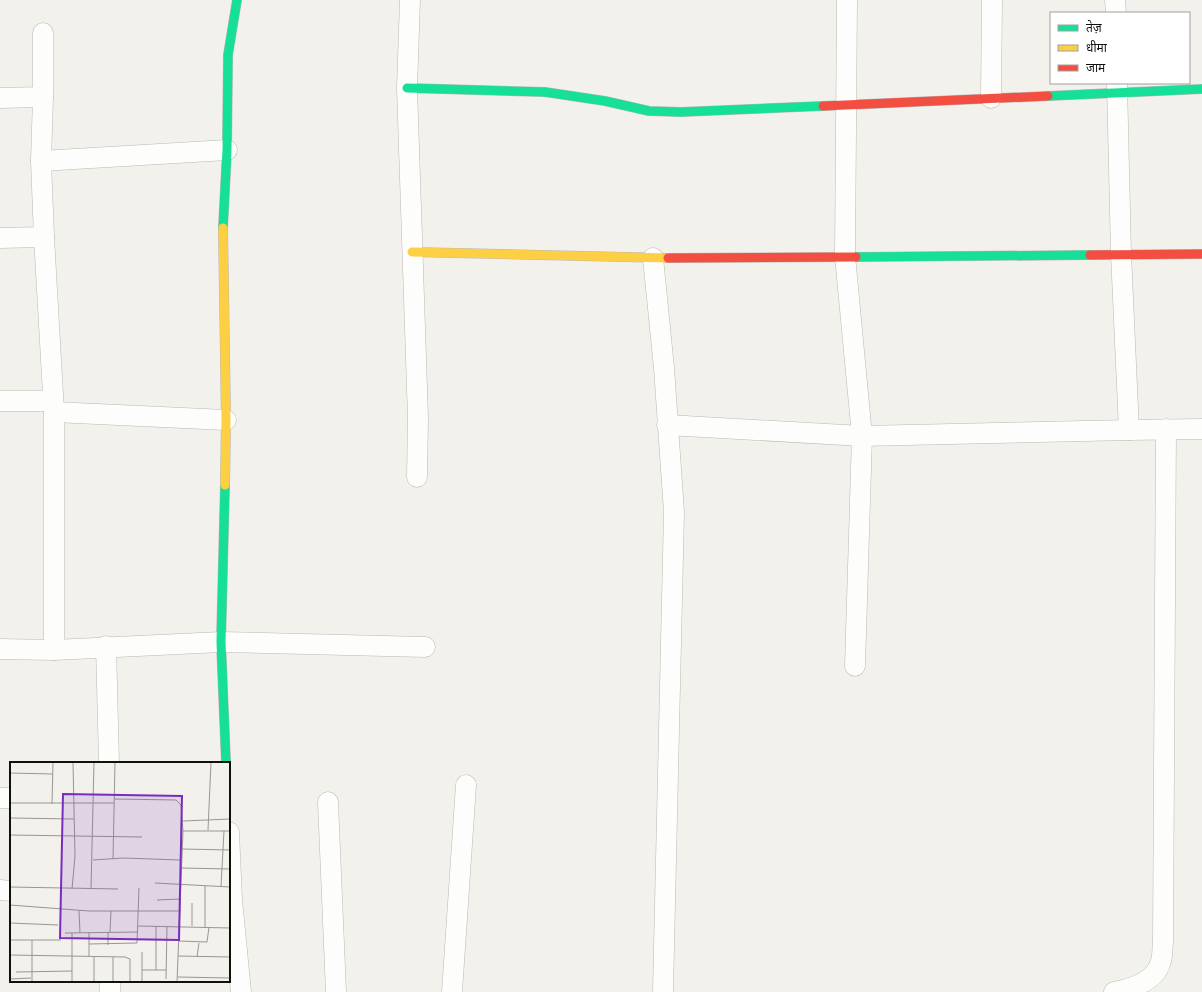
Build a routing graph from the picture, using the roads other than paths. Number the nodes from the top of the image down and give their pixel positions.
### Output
1 (236, 0) edge
2 (410, 0) edge
3 (847, 0) edge
4 (992, 0) edge
5 (1116, 0) edge
6 (1116, 12) edge
7 (43, 33) dead end
8 (407, 88) junction
9 (1117, 88) edge
10 (1202, 88) edge
11 (43, 97) junction
12 (0, 98) edge
13 (991, 98) junction
14 (846, 104) junction
15 (227, 150) junction
16 (41, 161) junction
17 (44, 237) junction
18 (0, 238) edge
19 (412, 252) junction
20 (1121, 254) junction
21 (1202, 254) edge
22 (845, 256) junction
23 (653, 258) junction
24 (0, 401) edge
25 (54, 407) junction
26 (226, 420) junction
27 (667, 425) junction
28 (1202, 429) edge
29 (1129, 430) junction
30 (1166, 430) junction
31 (862, 436) junction
32 (417, 477) dead end
33 (221, 642) junction
34 (106, 646) junction
35 (425, 647) dead end
36 (0, 649) edge
37 (54, 650) junction
38 (855, 666) dead end
39 (109, 762) edge
40 (226, 762) edge
41 (466, 786) dead end
42 (328, 802) dead end
43 (230, 855) edge
44 (241, 992) edge
45 (336, 992) edge
46 (452, 992) edge
47 (662, 992) edge
48 (1114, 992) edge

1 - 15 street
2 - 8 street
3 - 14 street
4 - 13 street
5 - 6 street
7 - 11 street
8 - 14 street
8 - 19 street
9 - 10 street
9 - 13 street
9 - 20 street
11 - 12 street
11 - 16 street
13 - 14 street
14 - 22 street
15 - 16 street
15 - 26 street
16 - 17 street
17 - 18 street
17 - 25 street
19 - 23 street
19 - 32 street
20 - 21 street
20 - 22 street
20 - 29 street
22 - 23 street
22 - 31 street
23 - 27 street
24 - 25 street
25 - 26 street
25 - 37 street
26 - 33 street
27 - 31 street
27 - 47 street
28 - 30 street
29 - 30 street
29 - 31 street
30 - 48 street
31 - 38 street
33 - 34 street
33 - 35 street
33 - 40 street
34 - 37 street
34 - 39 street
36 - 37 street
41 - 46 street
42 - 45 street
43 - 44 street

